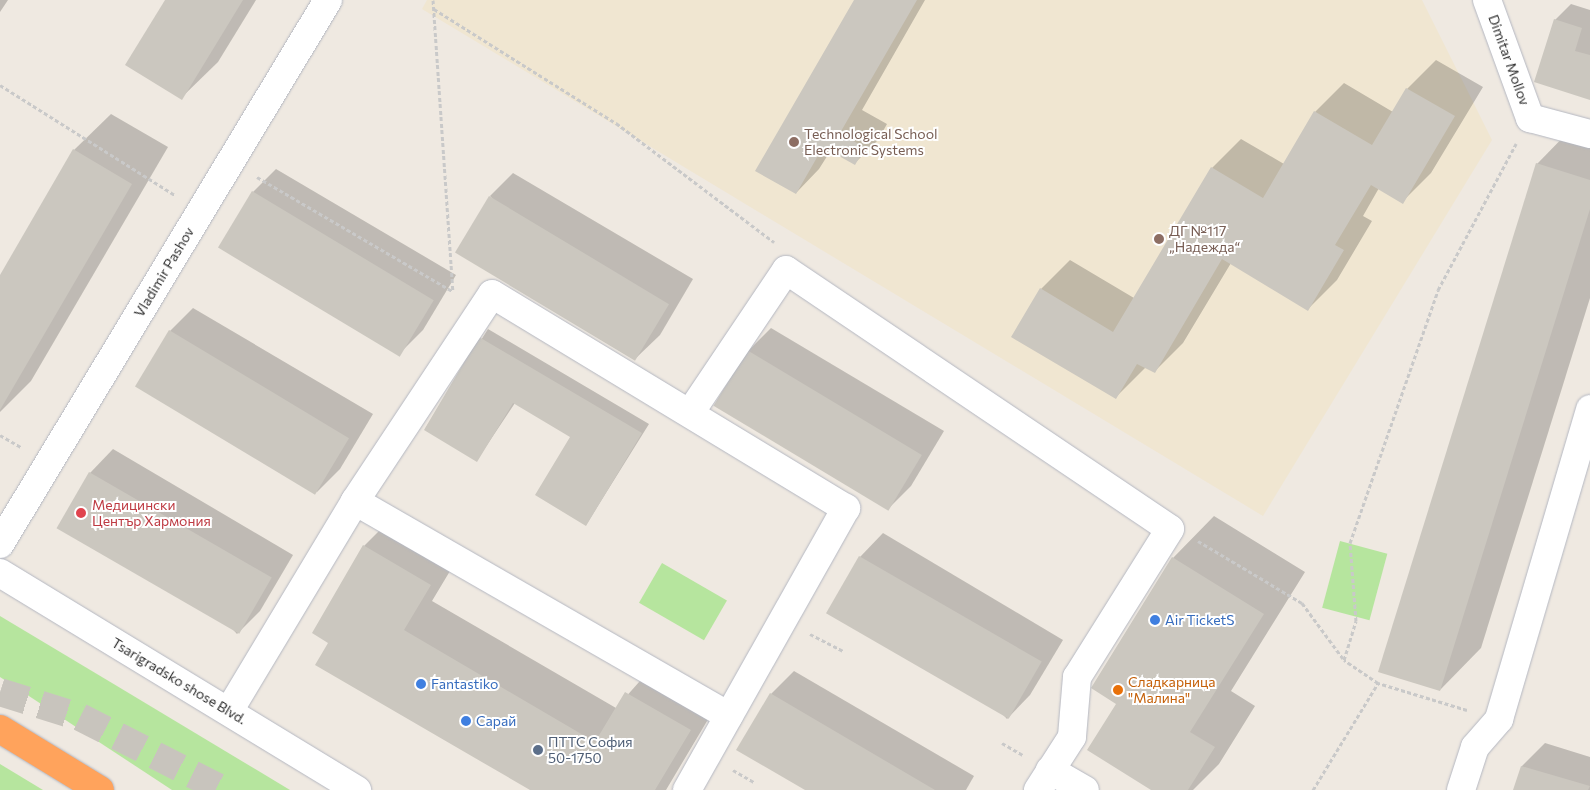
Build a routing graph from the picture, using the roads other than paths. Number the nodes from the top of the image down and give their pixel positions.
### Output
1 (328, 0) edge
2 (1487, 0) edge
3 (1590, 134) edge
4 (1590, 408) edge
5 (690, 413) junction
6 (355, 501) junction
7 (0, 544) edge
8 (0, 573) edge
9 (229, 710) junction
10 (729, 716) junction
11 (0, 729) edge
12 (1044, 780) edge
13 (100, 790) edge
14 (357, 790) edge
15 (688, 790) edge
16 (1085, 790) edge
17 (1461, 790) edge

1 - 7 street, Vladimir Pashov
2 - 3 street, Dimitar Mollov
4 - 17 street
5 - 6 street
5 - 10 street
5 - 12 street
6 - 9 street
6 - 10 street
8 - 9 street, Tsarigradsko shose Blvd.
9 - 14 street, Tsarigradsko shose Blvd.
10 - 15 street
11 - 13 highway
12 - 16 street

